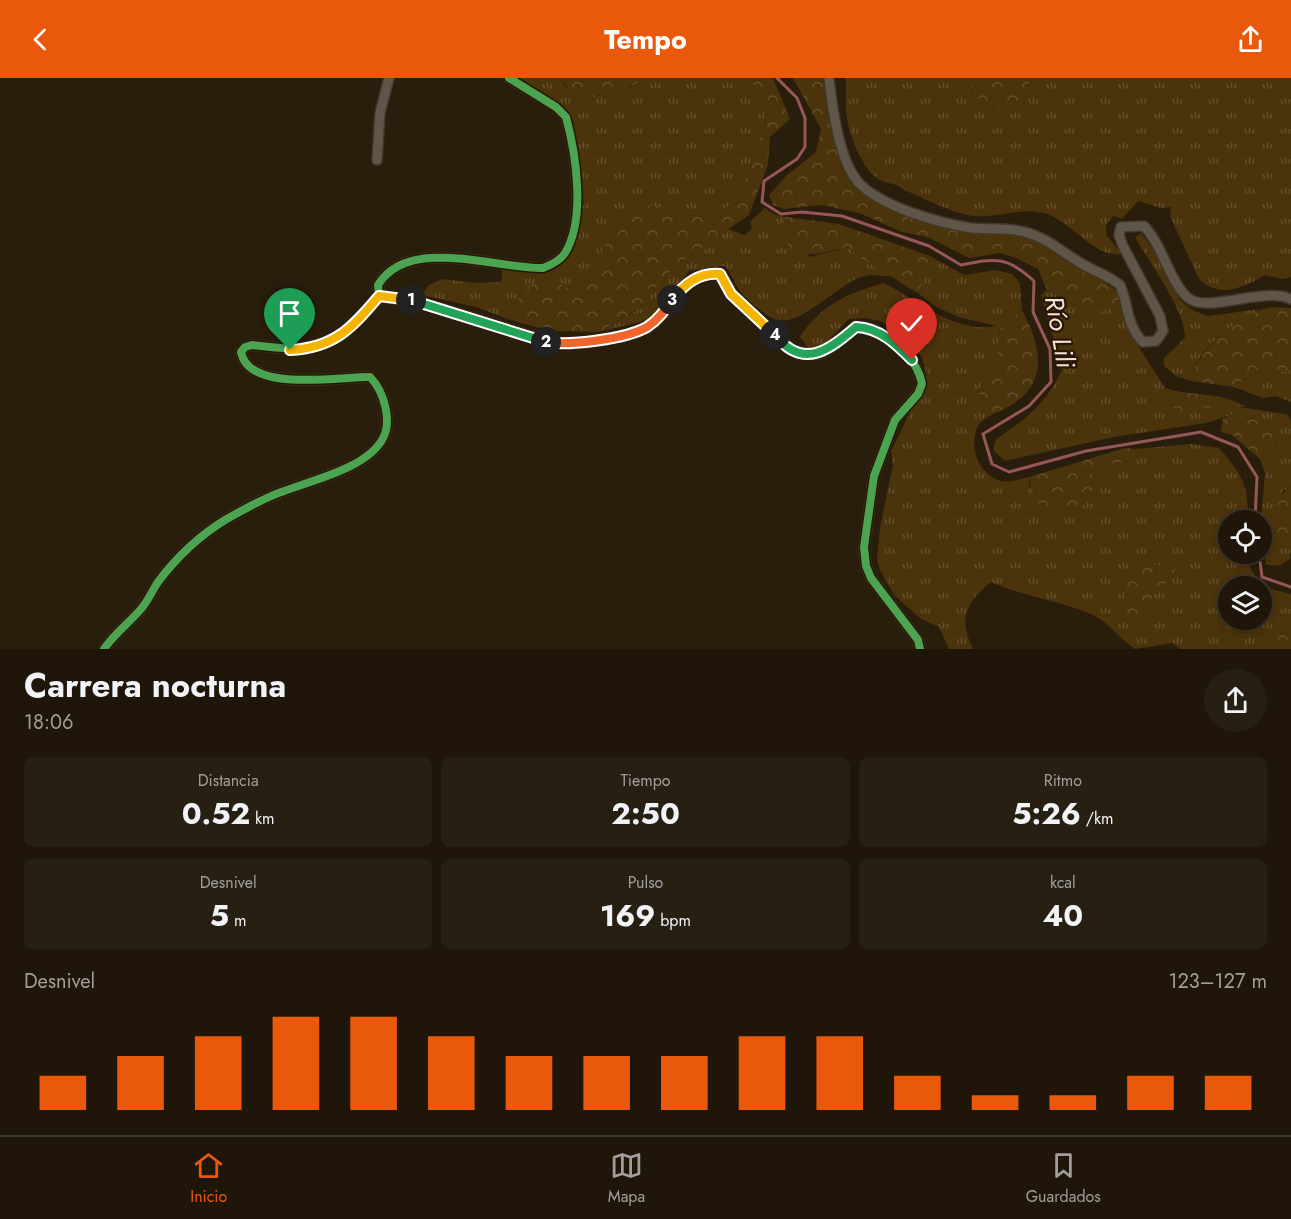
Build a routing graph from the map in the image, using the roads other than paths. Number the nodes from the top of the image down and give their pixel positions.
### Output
1 (389, 78) edge
2 (509, 78) edge
3 (829, 78) edge
4 (377, 160) dead end
5 (379, 296) junction
6 (1291, 298) edge
7 (104, 649) edge
8 (920, 649) edge

1 - 4 street
2 - 5 street
3 - 6 street
5 - 7 street
5 - 8 street

